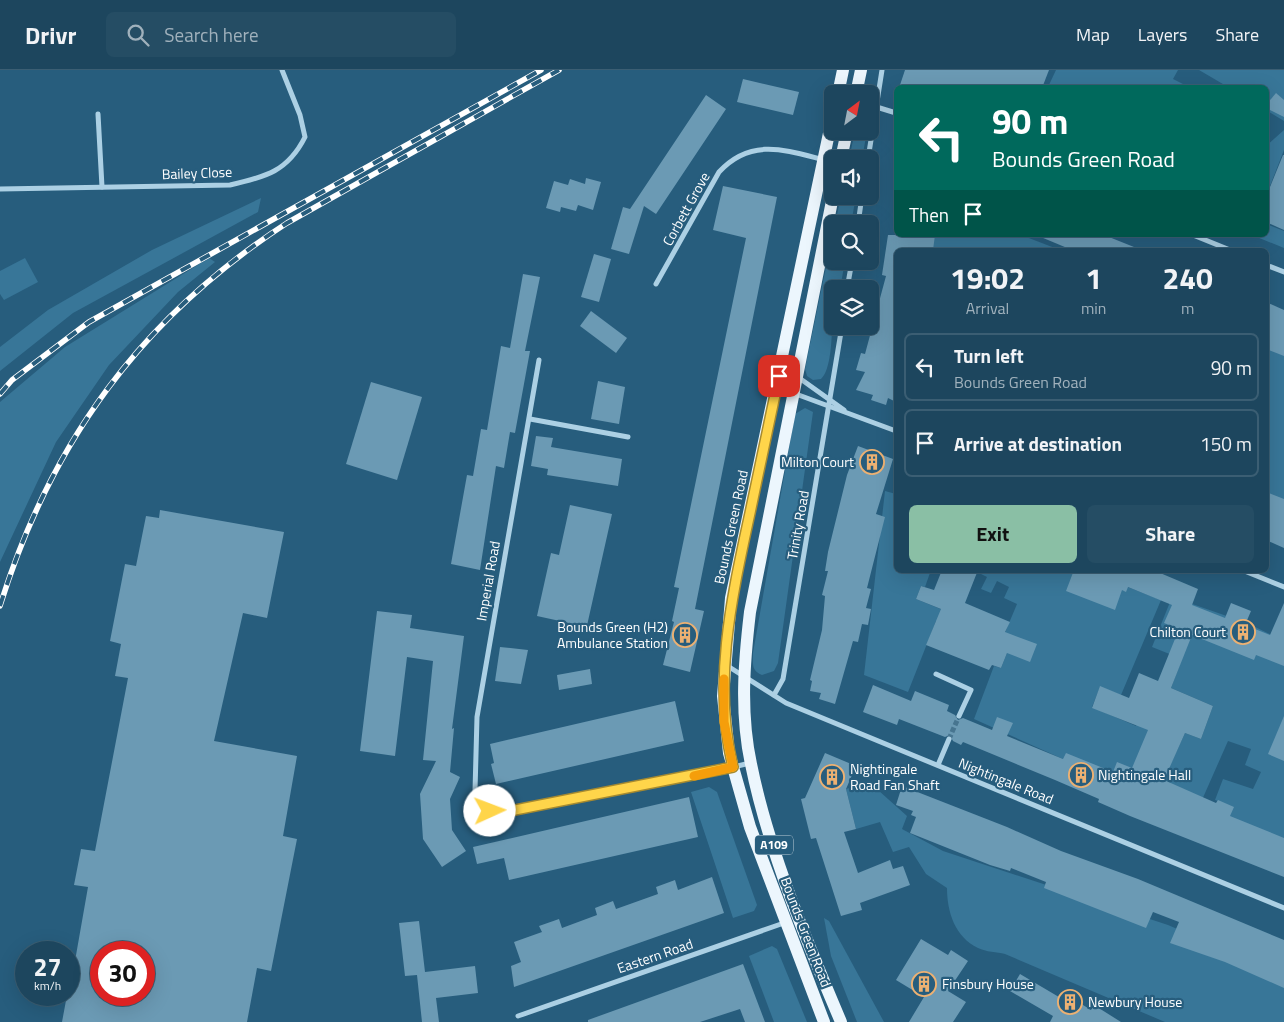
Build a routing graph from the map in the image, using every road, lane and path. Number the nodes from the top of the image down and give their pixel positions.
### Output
1 (282, 70) edge
2 (843, 70) edge
3 (861, 70) edge
4 (882, 70) edge
5 (840, 85) edge
6 (858, 85) edge
7 (879, 92) edge
8 (879, 108) edge
9 (894, 112) edge
10 (98, 114) dead end
11 (824, 160) edge
12 (824, 178) edge
13 (102, 186) junction
14 (0, 189) edge
15 (831, 205) edge
16 (1198, 237) edge
17 (1225, 248) edge
18 (1269, 266) edge
19 (1284, 272) edge
20 (656, 284) dead end
21 (841, 335) edge
22 (539, 360) dead end
23 (781, 365) junction
24 (796, 376) junction
25 (777, 386) junction
26 (793, 393) junction
27 (829, 399) junction
28 (822, 405) junction
29 (830, 407) junction
30 (846, 411) junction
31 (530, 419) junction
32 (894, 430) edge
33 (628, 437) dead end
34 (1249, 573) edge
35 (1284, 588) edge
36 (725, 664) junction
37 (743, 674) junction
38 (936, 674) dead end
39 (774, 695) junction
40 (959, 716) tunnel mouth
41 (949, 739) tunnel mouth
42 (750, 763) junction
43 (938, 765) junction
44 (733, 767) junction
45 (476, 808) junction
46 (474, 828) dead end
47 (1284, 908) edge
48 (799, 918) junction
49 (786, 922) junction
50 (518, 1016) dead end
51 (824, 1022) edge
52 (841, 1022) edge

1 - 13 street, Bailey Close
2 - 5 main road
3 - 6 main road
4 - 7 street
8 - 9 street
10 - 13 street
11 - 20 street, Corbett Grove
12 - 23 main road, Bounds Green Road / A109
13 - 14 street, Bailey Close
15 - 24 main road, Bounds Green Road / A109
16 - 17 street
18 - 19 street
21 - 27 street
22 - 31 street, Imperial Road
23 - 24 street
23 - 25 main road, Bounds Green Road / A109
24 - 26 main road, Bounds Green Road / A109
24 - 27 street
25 - 26 street
25 - 36 main road, Bounds Green Road / A109
26 - 28 street
26 - 37 main road, Bounds Green Road / A109
27 - 28 street
27 - 29 street, Trinity Road
27 - 30 street
28 - 29 street
29 - 30 street
29 - 39 street, Trinity Road
30 - 32 street
31 - 33 street
31 - 45 street, Imperial Road
34 - 35 street
36 - 37 street, Nightingale Road
36 - 44 main road, Bounds Green Road / A109
37 - 39 street, Nightingale Road
37 - 42 main road, Bounds Green Road / A109
38 - 40 street
39 - 43 street, Nightingale Road
41 - 43 street
42 - 44 street
42 - 48 main road, Bounds Green Road / A109
43 - 47 street, Nightingale Road
44 - 45 street
44 - 49 main road, Bounds Green Road / A109
45 - 46 street, Imperial Road
48 - 49 street, Eastern Road
48 - 52 main road, Bounds Green Road / A109
49 - 50 street, Eastern Road
49 - 51 main road, Bounds Green Road / A109

